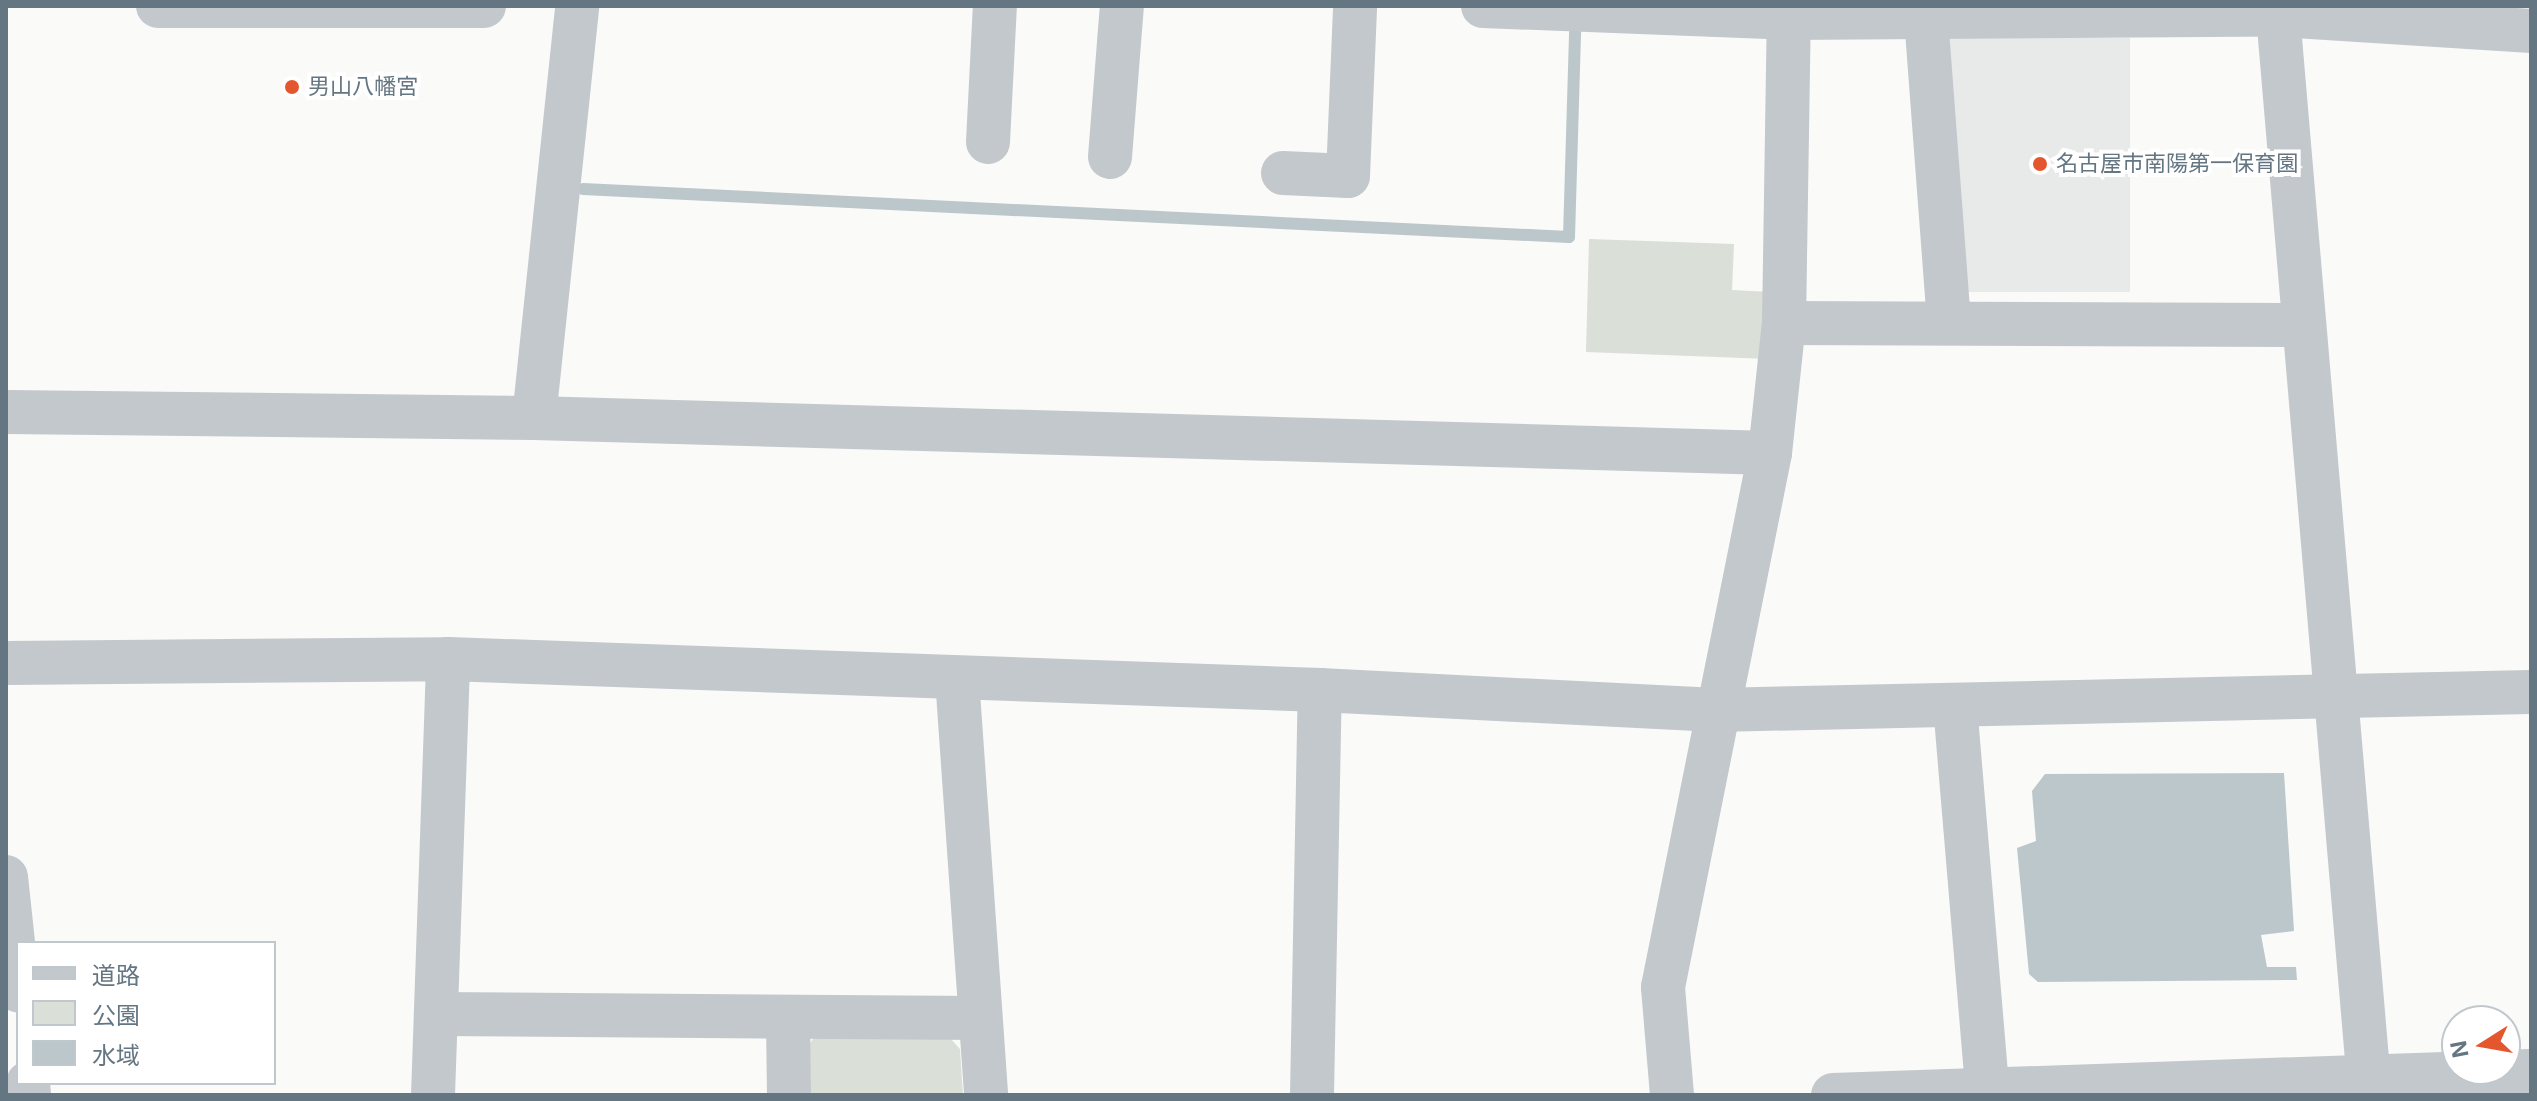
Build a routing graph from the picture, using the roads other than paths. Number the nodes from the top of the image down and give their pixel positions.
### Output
1 (158, 6) edge
2 (484, 6) edge
3 (577, 6) edge
4 (995, 6) edge
5 (1122, 6) edge
6 (1355, 6) edge
7 (1483, 6) edge
8 (1503, 6) edge
9 (341, 7) edge
10 (1789, 12) edge
11 (2278, 15) junction
12 (1926, 17) junction
13 (2531, 31) edge
14 (988, 142) dead end
15 (1110, 157) dead end
16 (1283, 173) dead end
17 (1784, 323) junction
18 (1949, 323) junction
19 (2304, 325) junction
20 (6, 412) edge
21 (534, 418) junction
22 (1770, 453) junction
23 (448, 659) junction
24 (6, 663) edge
25 (957, 678) junction
26 (1320, 690) junction
27 (2531, 692) edge
28 (2336, 697) junction
29 (1955, 705) junction
30 (1716, 710) junction
31 (6, 877) edge
32 (16, 971) edge
33 (436, 1014) junction
34 (788, 1017) junction
35 (980, 1018) junction
36 (2531, 1071) edge
37 (2369, 1085) edge
38 (1987, 1088) junction
39 (433, 1095) edge
40 (789, 1095) edge
41 (986, 1095) edge
42 (1312, 1095) edge
43 (1672, 1095) edge
44 (1833, 1095) edge

1 - 9 street
2 - 9 street
3 - 21 street
4 - 14 street
5 - 15 street
6 - 16 street
7 - 8 street
8 - 10 street
10 - 12 street
10 - 17 street
11 - 12 street
11 - 13 street
11 - 19 street
12 - 18 street
17 - 18 street
17 - 22 street
18 - 19 street
19 - 28 street
20 - 21 street
21 - 22 street
22 - 30 street
23 - 24 street
23 - 25 street
23 - 33 street
25 - 26 street
25 - 35 street
26 - 30 street
26 - 42 street
27 - 28 street
28 - 29 street
28 - 37 street
29 - 30 street
29 - 38 street
30 - 43 street
31 - 32 street
33 - 34 street
33 - 39 street
34 - 35 street
34 - 40 street
35 - 41 street
36 - 37 street
37 - 38 street
38 - 44 street

